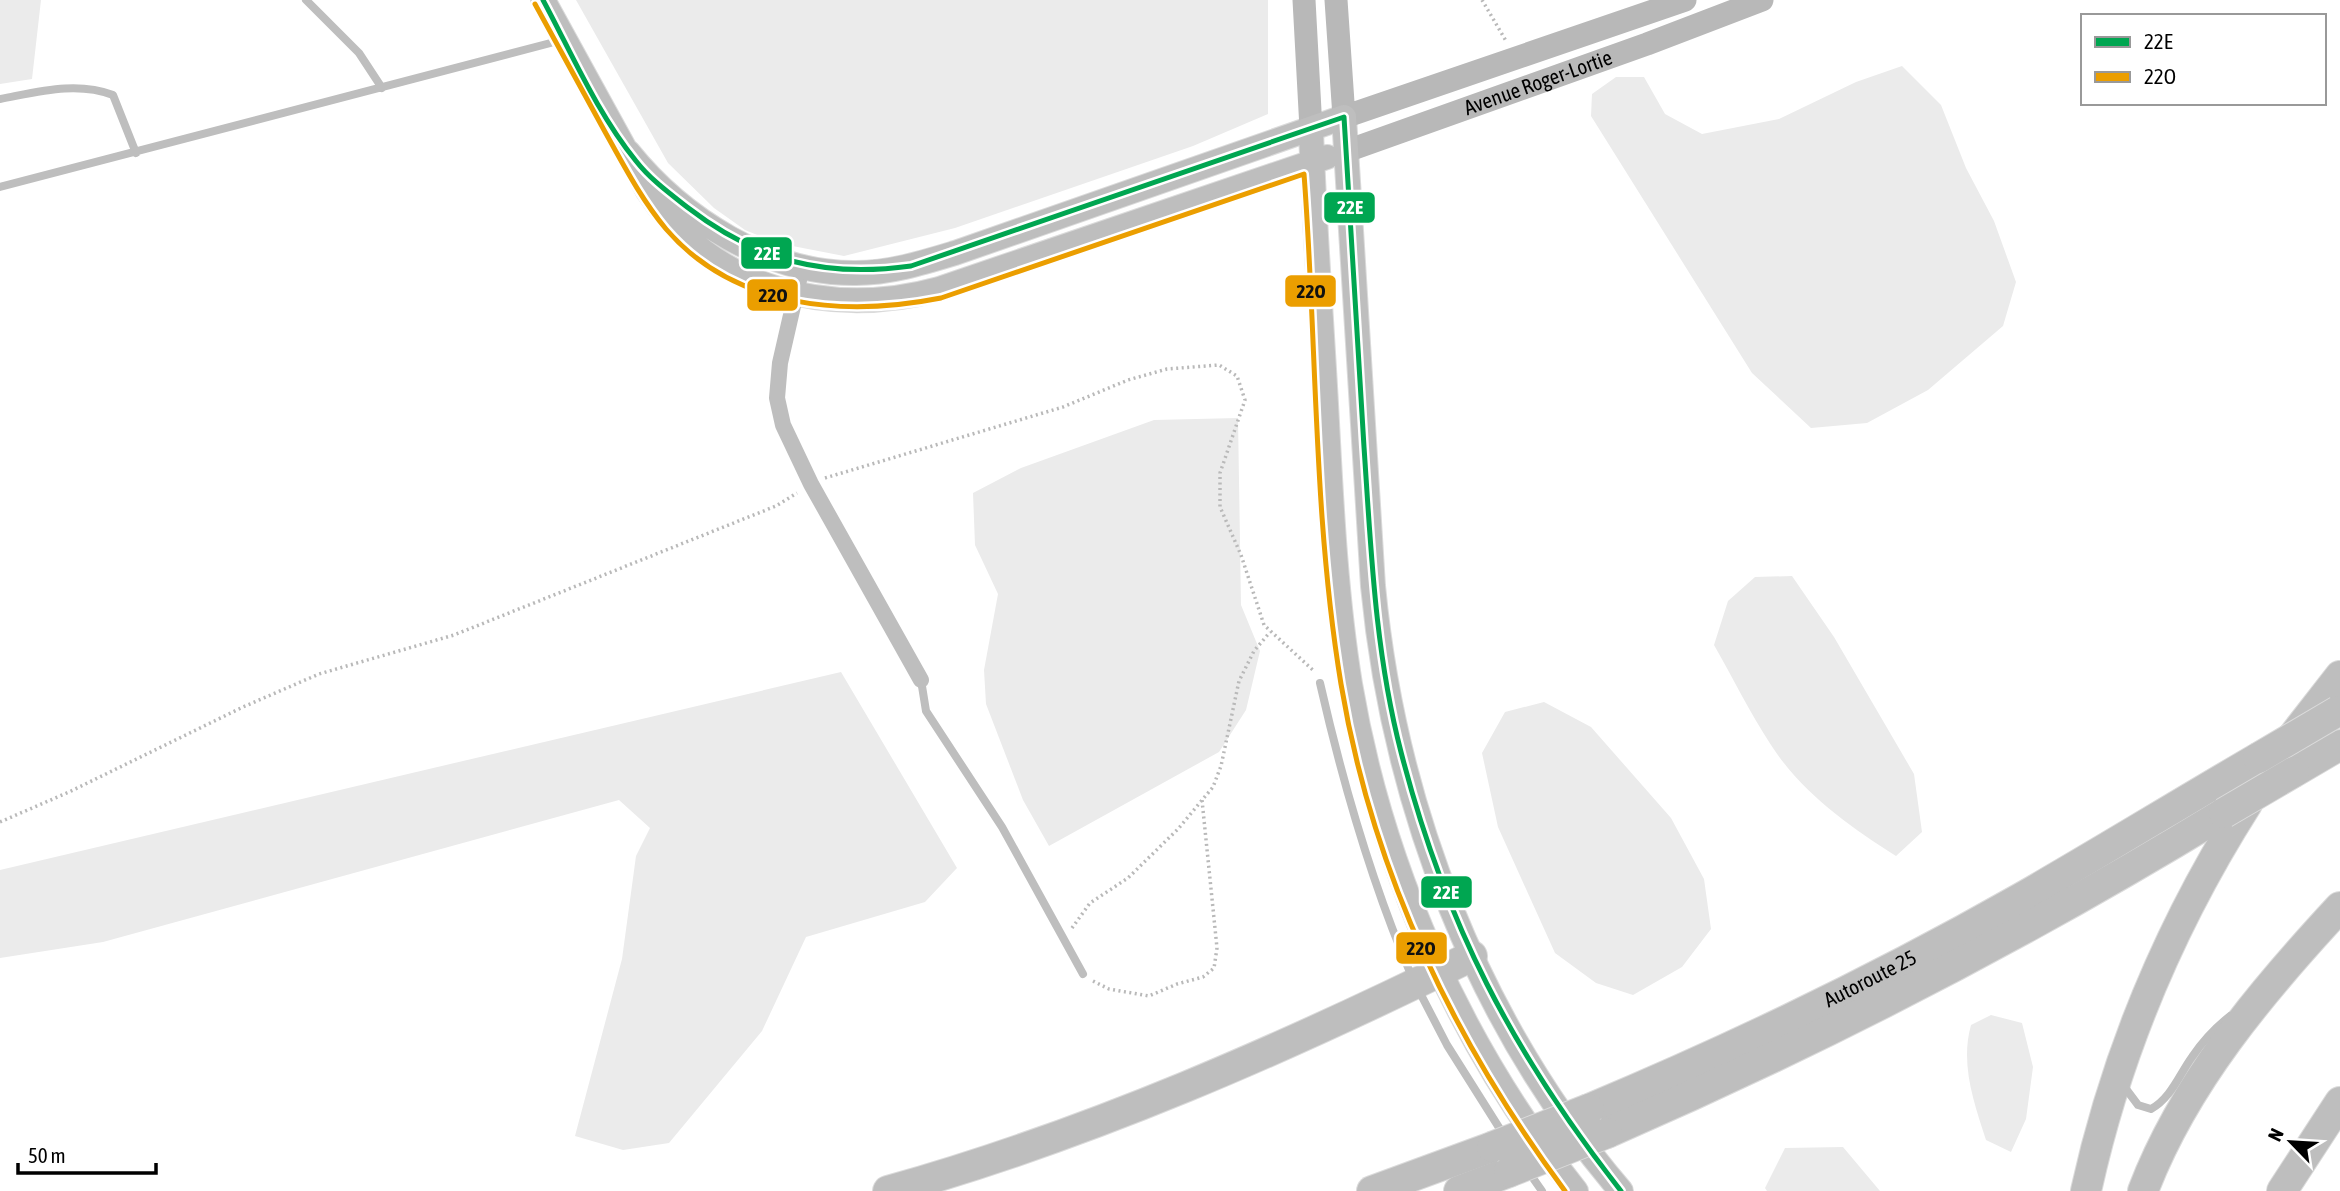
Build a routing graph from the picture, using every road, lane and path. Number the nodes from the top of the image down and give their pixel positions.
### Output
1 (306, 0) edge
2 (543, 0) edge
3 (1304, 0) edge
4 (1336, 0) edge
5 (1482, 0) edge
6 (1685, 0) edge
7 (1762, 0) edge
8 (565, 40) junction
9 (1516, 58) junction
10 (382, 88) junction
11 (0, 99) edge
12 (1343, 117) junction
13 (1311, 130) junction
14 (628, 152) junction
15 (1344, 152) junction
16 (136, 153) junction
17 (1312, 162) junction
18 (0, 187) edge
19 (803, 267) junction
20 (795, 295) junction
21 (811, 484) junction
22 (1270, 632) junction
23 (2340, 676) edge
24 (920, 680) joint
25 (1320, 683) joint
26 (2339, 710) edge
27 (2340, 745) edge
28 (1202, 800) junction
29 (0, 822) edge
30 (2340, 908) edge
31 (1063, 939) junction
32 (1472, 956) junction
33 (1083, 974) joint
34 (1428, 977) junction
35 (2270, 986) junction
36 (2118, 1076) junction
37 (2340, 1102) edge
38 (1508, 1156) junction
39 (888, 1191) edge
40 (1372, 1191) edge
41 (1459, 1191) edge
42 (1542, 1191) edge
43 (1576, 1191) edge
44 (1620, 1191) edge
45 (2086, 1191) edge
46 (2143, 1191) edge
47 (2282, 1191) edge

1 - 10 lane
2 - 8 main road
3 - 13 street
4 - 12 street
5 - 9 path
6 - 9 street, Avenue Roger-Lortie
7 - 15 street, Avenue Roger-Lortie
8 - 10 lane
8 - 14 main road
9 - 12 street, Avenue Roger-Lortie
10 - 16 lane
11 - 16 lane
12 - 13 main road, Avenue Roger-Lortie
12 - 15 main road
13 - 17 main road
13 - 19 main road, Avenue Roger-Lortie
14 - 19 main road, Avenue Roger-Lortie
14 - 20 main road, Avenue Roger-Lortie
15 - 17 main road, Avenue Roger-Lortie
15 - 32 main road
16 - 18 lane
17 - 20 main road, Avenue Roger-Lortie
17 - 34 main road
19 - 20 street
20 - 21 street
21 - 22 path
21 - 24 street
21 - 29 path
22 - 25 path
22 - 28 path
23 - 36 highway
24 - 31 lane
25 - 34 lane
26 - 38 highway, Autoroute 25, bridge
27 - 38 highway, Autoroute 25, bridge
28 - 31 path
28 - 33 path
30 - 35 highway
31 - 33 lane
32 - 34 highway
32 - 44 main road
34 - 38 lane
34 - 39 highway
34 - 43 main road
35 - 36 lane
35 - 46 highway
36 - 45 highway
37 - 47 highway
38 - 40 highway, Autoroute 25
38 - 41 highway, Autoroute 25
38 - 42 lane

